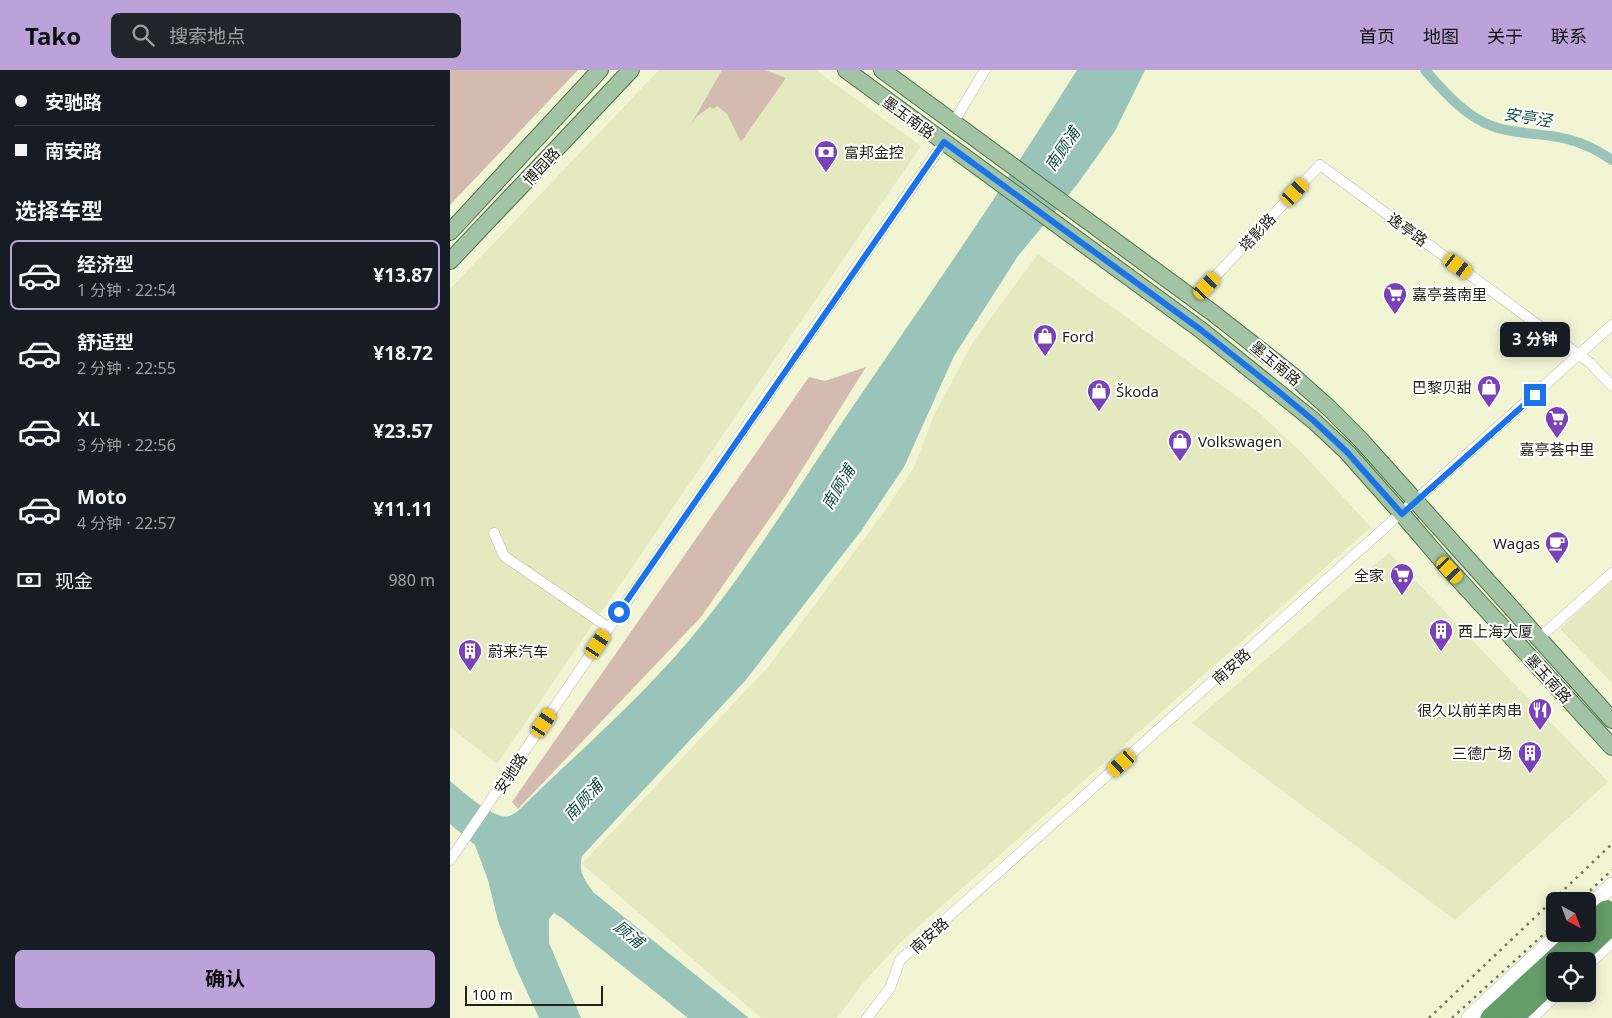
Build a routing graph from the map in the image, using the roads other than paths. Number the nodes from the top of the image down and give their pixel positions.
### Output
1 (600, 70) edge
2 (631, 70) edge
3 (846, 70) edge
4 (882, 70) edge
5 (985, 70) edge
6 (953, 123) junction
7 (944, 142) junction
8 (1320, 165) joint
9 (450, 232) edge
10 (450, 262) edge
11 (1194, 299) junction
12 (1612, 325) edge
13 (1580, 355) junction
14 (1612, 386) edge
15 (1416, 501) junction
16 (1402, 514) junction
17 (494, 532) dead end
18 (1612, 573) edge
19 (609, 628) junction
20 (1538, 639) junction
21 (1612, 720) edge
22 (1612, 747) edge
23 (450, 860) edge
24 (1612, 885) edge
25 (1602, 914) edge
26 (1612, 939) edge
27 (1550, 942) edge
28 (1572, 942) edge
29 (1579, 952) edge
30 (1596, 954) edge
31 (1546, 988) edge
32 (1546, 1002) edge
33 (867, 1018) edge
34 (1469, 1018) edge
35 (1490, 1018) edge
36 (1514, 1018) edge
37 (1529, 1018) edge

1 - 9 main road, 博园路
2 - 10 main road, 博园路
3 - 7 main road, 墨玉南路
4 - 6 main road, 墨玉南路
5 - 6 street
6 - 11 main road, 墨玉南路
7 - 16 main road, 墨玉南路
7 - 19 street, 安驰路
8 - 11 street, 塔影路
8 - 13 street, 逸亭路
11 - 15 main road, 墨玉南路
12 - 13 street, 南安路
13 - 14 street, 逸亭路
13 - 15 street, 南安路
15 - 16 street, 南安路
15 - 20 main road, 墨玉南路
16 - 22 main road, 墨玉南路
16 - 33 street, 南安路
17 - 19 street
18 - 20 street
19 - 23 street, 安驰路
20 - 21 main road, 墨玉南路
24 - 25 main road
25 - 29 highway
26 - 30 main road
27 - 34 main road
28 - 35 highway
31 - 36 highway
32 - 37 main road

